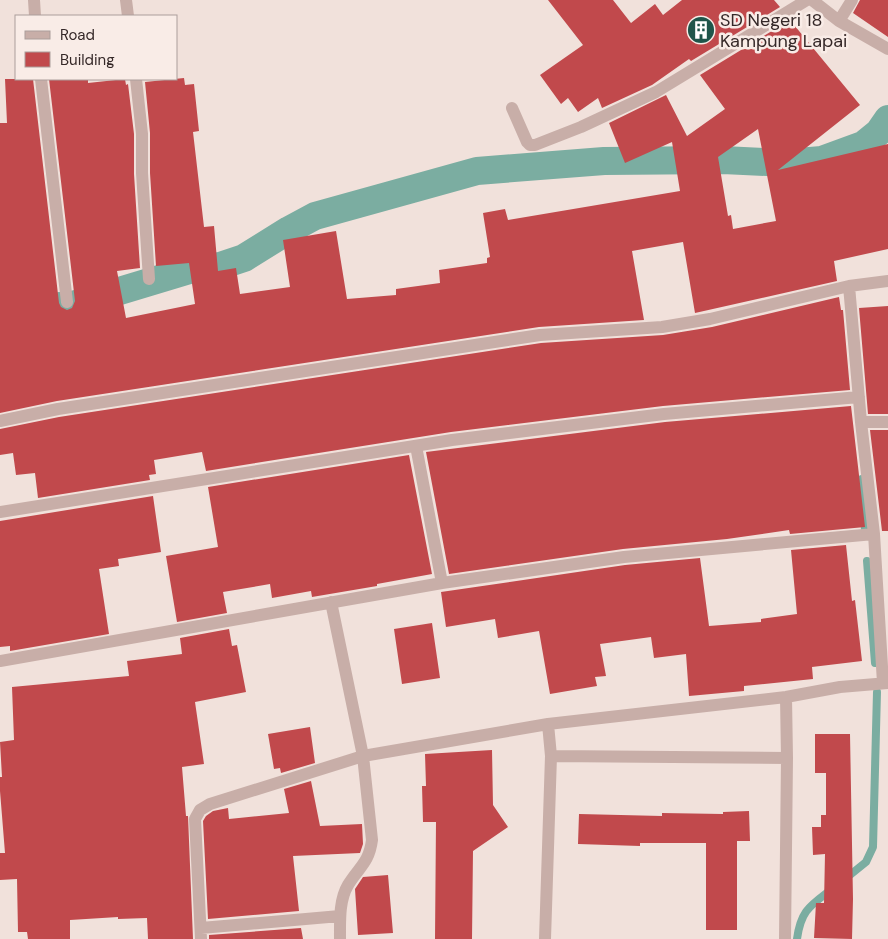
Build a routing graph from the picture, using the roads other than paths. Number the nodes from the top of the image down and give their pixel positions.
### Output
1 (34, 0) edge
2 (126, 0) edge
3 (807, 0) edge
4 (812, 0) edge
5 (852, 0) edge
6 (35, 15) edge
7 (128, 15) edge
8 (839, 21) junction
9 (885, 47) edge
10 (41, 80) edge
11 (136, 80) edge
12 (512, 108) dead end
13 (149, 279) dead end
14 (888, 281) edge
15 (850, 286) junction
16 (67, 302) dead end
17 (859, 397) junction
18 (0, 421) edge
19 (861, 422) junction
20 (888, 422) edge
21 (416, 446) junction
22 (0, 512) edge
23 (874, 534) junction
24 (882, 560) edge
25 (442, 583) junction
26 (331, 602) junction
27 (0, 661) edge
28 (886, 683) edge
29 (786, 697) junction
30 (548, 724) junction
31 (363, 756) junction
32 (551, 756) junction
33 (787, 758) junction
34 (340, 916) junction
35 (201, 933) edge
36 (340, 939) edge
37 (544, 939) edge
38 (785, 939) edge

1 - 6 street
2 - 7 street
3 - 12 street
4 - 8 street
5 - 8 street
8 - 9 street
10 - 16 street
11 - 13 street
14 - 15 street
15 - 17 street
15 - 18 street
17 - 19 street
17 - 21 street
19 - 20 street
19 - 23 street
21 - 22 street
21 - 25 street
23 - 24 street
23 - 25 street
24 - 28 street
25 - 26 street
26 - 27 street
26 - 31 street
28 - 29 street
29 - 30 street
29 - 33 street
30 - 31 street
30 - 32 street
31 - 34 street
31 - 35 street
32 - 33 street
32 - 37 street
33 - 38 street
34 - 35 street
34 - 36 street

